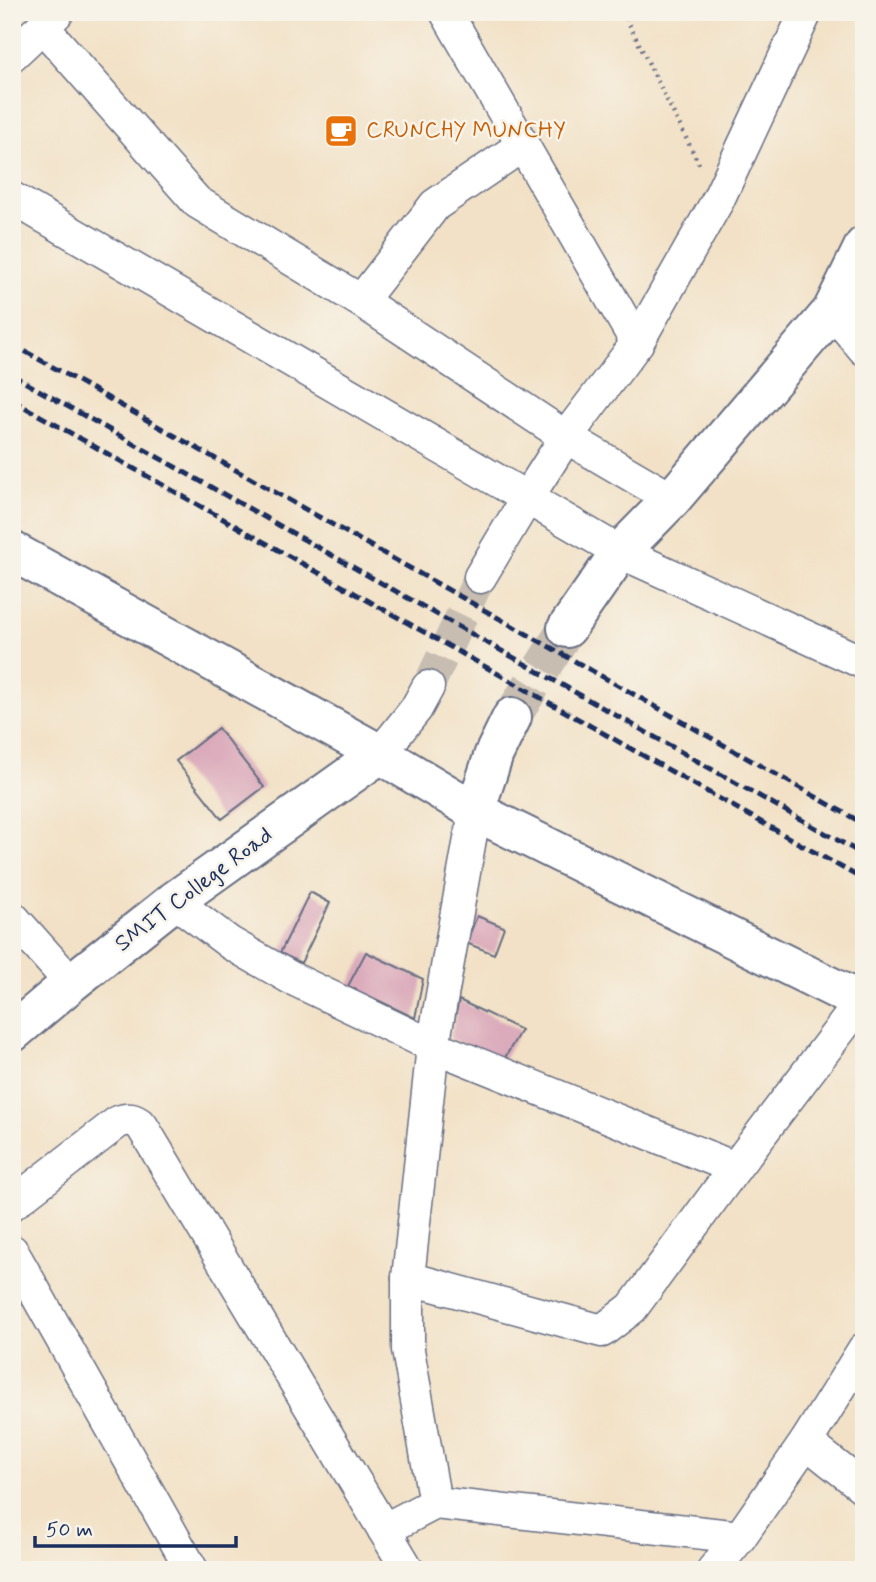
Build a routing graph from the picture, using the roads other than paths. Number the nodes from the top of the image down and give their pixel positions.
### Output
1 (446, 12) edge
2 (806, 12) edge
3 (50, 19) edge
4 (12, 55) edge
5 (523, 145) junction
6 (12, 198) edge
7 (864, 246) edge
8 (361, 302) junction
9 (832, 311) junction
10 (637, 343) junction
11 (864, 349) edge
12 (566, 437) junction
13 (527, 498) junction
14 (672, 499) junction
15 (12, 551) edge
16 (620, 552) junction
17 (480, 577) tunnel mouth
18 (567, 628) tunnel mouth
19 (864, 663) edge
20 (428, 687) tunnel mouth
21 (512, 718) tunnel mouth
22 (380, 754) junction
23 (475, 811) junction
24 (174, 901) junction
25 (12, 917) edge
26 (71, 983) junction
27 (862, 1002) edge
28 (12, 1033) edge
29 (433, 1046) junction
30 (735, 1168) junction
31 (12, 1204) edge
32 (12, 1251) edge
33 (408, 1278) junction
34 (864, 1349) edge
35 (806, 1442) junction
36 (864, 1488) edge
37 (435, 1503) junction
38 (384, 1530) junction
39 (740, 1537) junction
40 (714, 1569) edge
41 (192, 1570) edge
42 (408, 1570) edge

1 - 5 street
2 - 10 street
3 - 4 street
3 - 8 street
5 - 8 street
5 - 10 street
6 - 13 street
7 - 9 main road
8 - 12 street
9 - 11 street
9 - 14 main road
10 - 12 street
12 - 13 street
12 - 14 street
13 - 16 street
13 - 17 street
14 - 16 main road
15 - 22 main road
16 - 18 main road
16 - 19 street
20 - 22 street
21 - 23 main road
22 - 23 main road
22 - 24 main road, SMIT College Road
23 - 27 main road
23 - 29 street
24 - 26 main road, SMIT College Road
24 - 29 street
25 - 26 street
26 - 28 main road, SMIT College Road
27 - 30 street
29 - 30 street
29 - 33 street
30 - 33 street
31 - 38 street
32 - 41 street
33 - 37 street
34 - 35 street
35 - 36 street
35 - 39 street
37 - 38 street
37 - 39 street
38 - 42 street
39 - 40 street

